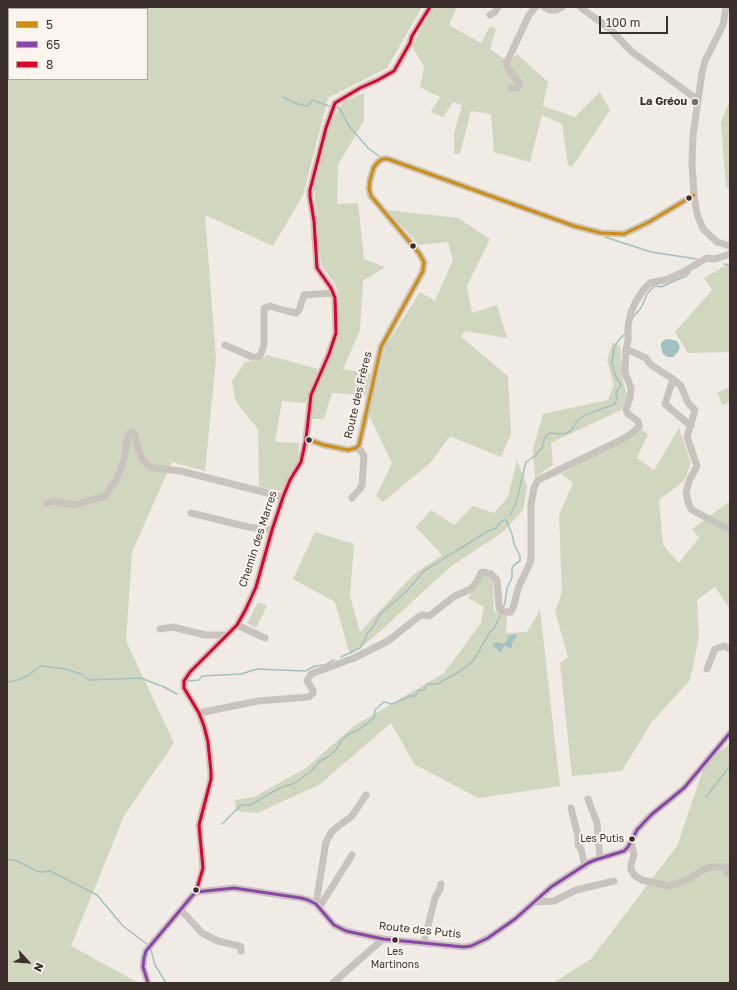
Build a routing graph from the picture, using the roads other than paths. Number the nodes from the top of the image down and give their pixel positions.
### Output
1 (430, 7) edge
2 (498, 7) edge
3 (536, 7) edge
4 (544, 7) edge
5 (562, 7) edge
6 (580, 7) edge
7 (726, 7) edge
8 (490, 15) dead end
9 (512, 88) dead end
10 (698, 98) junction
11 (694, 196) junction
12 (730, 246) edge
13 (730, 254) edge
14 (333, 293) junction
15 (226, 345) dead end
16 (626, 349) junction
17 (673, 379) junction
18 (691, 426) junction
19 (306, 439) junction
20 (357, 447) junction
21 (282, 497) junction
22 (352, 498) dead end
23 (46, 503) dead end
24 (191, 513) dead end
25 (730, 529) edge
26 (272, 530) junction
27 (236, 625) junction
28 (160, 629) dead end
29 (226, 635) junction
30 (265, 638) dead end
31 (730, 649) edge
32 (707, 668) dead end
33 (199, 713) junction
34 (730, 733) edge
35 (366, 795) dead end
36 (588, 799) dead end
37 (571, 808) dead end
38 (631, 842) junction
39 (352, 855) dead end
40 (600, 858) junction
41 (585, 866) junction
42 (727, 873) dead end
43 (614, 881) dead end
44 (441, 884) dead end
45 (196, 892) junction
46 (535, 902) junction
47 (317, 906) junction
48 (181, 910) junction
49 (383, 938) junction
50 (424, 942) junction
51 (241, 951) dead end
52 (148, 983) edge
53 (333, 983) edge

1 - 14 street, Chemin des Marres
2 - 8 street
3 - 9 street
4 - 5 street
6 - 10 street
7 - 10 street
10 - 11 street
11 - 12 street
11 - 20 street, Route des Frères
13 - 16 street
14 - 15 street
14 - 19 street, Chemin des Marres
16 - 17 street
16 - 33 street
17 - 18 street
17 - 18 street
18 - 25 street
19 - 20 street, Route des Frères
19 - 21 street, Chemin des Marres
20 - 22 street
21 - 23 street
21 - 26 street, Chemin des Marres
24 - 26 street
26 - 27 street, Chemin des Marres
27 - 29 street, Chemin des Marres
27 - 30 street
28 - 29 street
29 - 33 street, Chemin des Marres
31 - 32 street
33 - 45 street, Chemin des Marres
34 - 38 street, Route des Putis
35 - 47 street
36 - 40 street
37 - 41 street
38 - 40 street, Route des Putis
38 - 42 street
39 - 47 street
40 - 41 street, Route des Putis
41 - 46 street, Route des Putis
43 - 46 street
44 - 50 street
45 - 47 street, Route des Putis
45 - 48 street
46 - 50 street, Route des Putis
47 - 49 street, Route des Putis
48 - 51 street
48 - 52 street
49 - 50 street, Route des Putis
49 - 53 street

